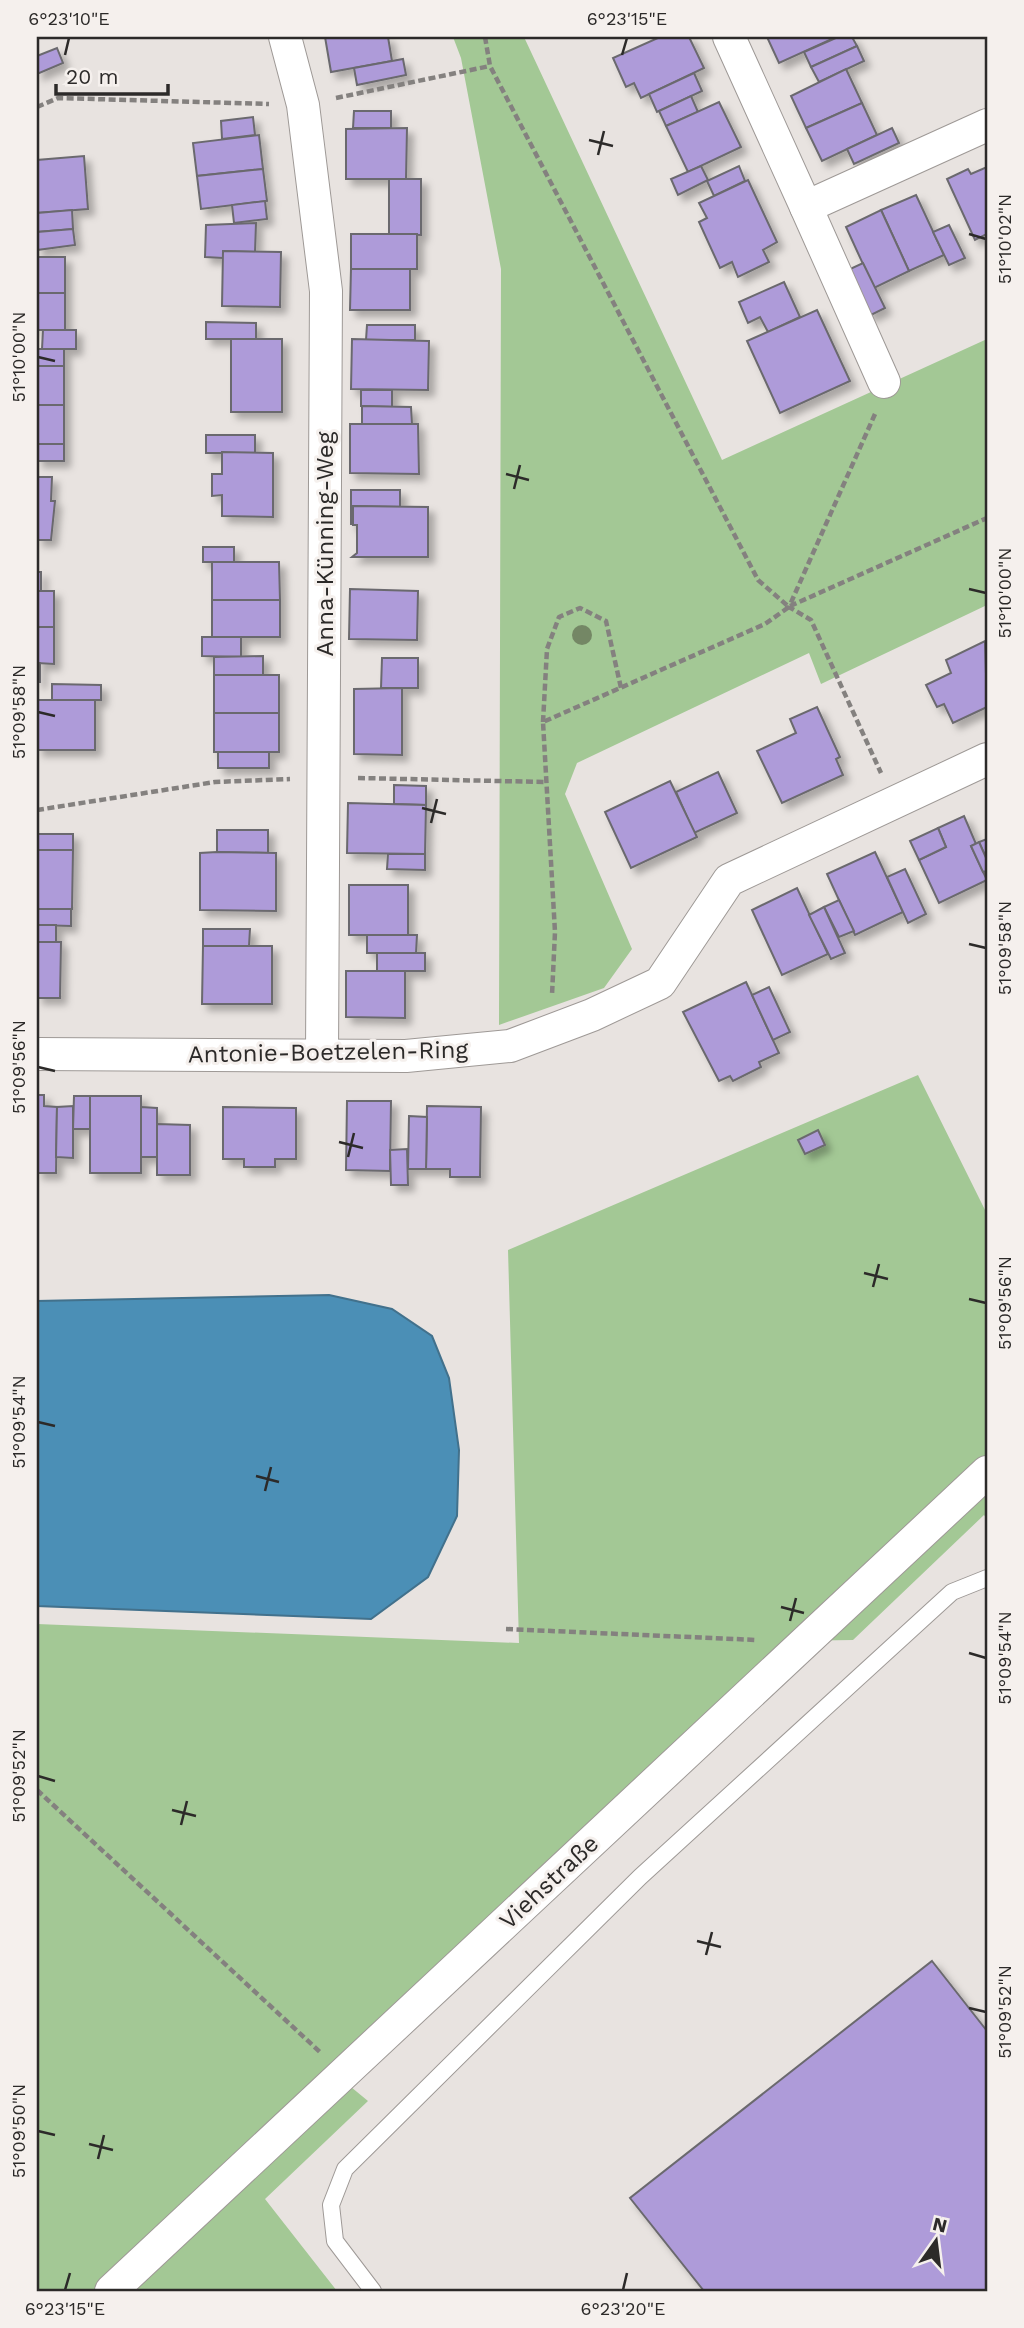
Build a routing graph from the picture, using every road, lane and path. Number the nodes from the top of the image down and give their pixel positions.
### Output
1 (285, 37) edge
2 (485, 37) edge
3 (729, 37) edge
4 (987, 125) edge
5 (806, 207) junction
6 (884, 382) joint
7 (987, 518) edge
8 (789, 607) junction
9 (621, 688) junction
10 (542, 722) junction
11 (987, 758) edge
12 (894, 802) junction
13 (550, 1030) junction
14 (37, 1054) edge
15 (322, 1055) junction
16 (987, 1472) edge
17 (987, 1578) edge
18 (506, 1629) dead end
19 (760, 1640) dead end
20 (37, 1790) edge
21 (344, 2074) junction
22 (111, 2291) edge
23 (373, 2291) edge

1 - 15 street, Anna-Künning-Weg
2 - 8 path
3 - 5 street
4 - 5 street
5 - 6 street
6 - 8 path
7 - 8 path
8 - 9 path
8 - 12 path
9 - 10 path
9 - 10 path
10 - 13 path
11 - 12 street, Antonie-Boetzelen-Ring
12 - 13 street, Antonie-Boetzelen-Ring
13 - 15 street, Antonie-Boetzelen-Ring
14 - 15 street, Antonie-Boetzelen-Ring
16 - 21 street, Viehstraße
17 - 23 lane
18 - 19 path
20 - 21 path
21 - 22 street, Viehstraße

